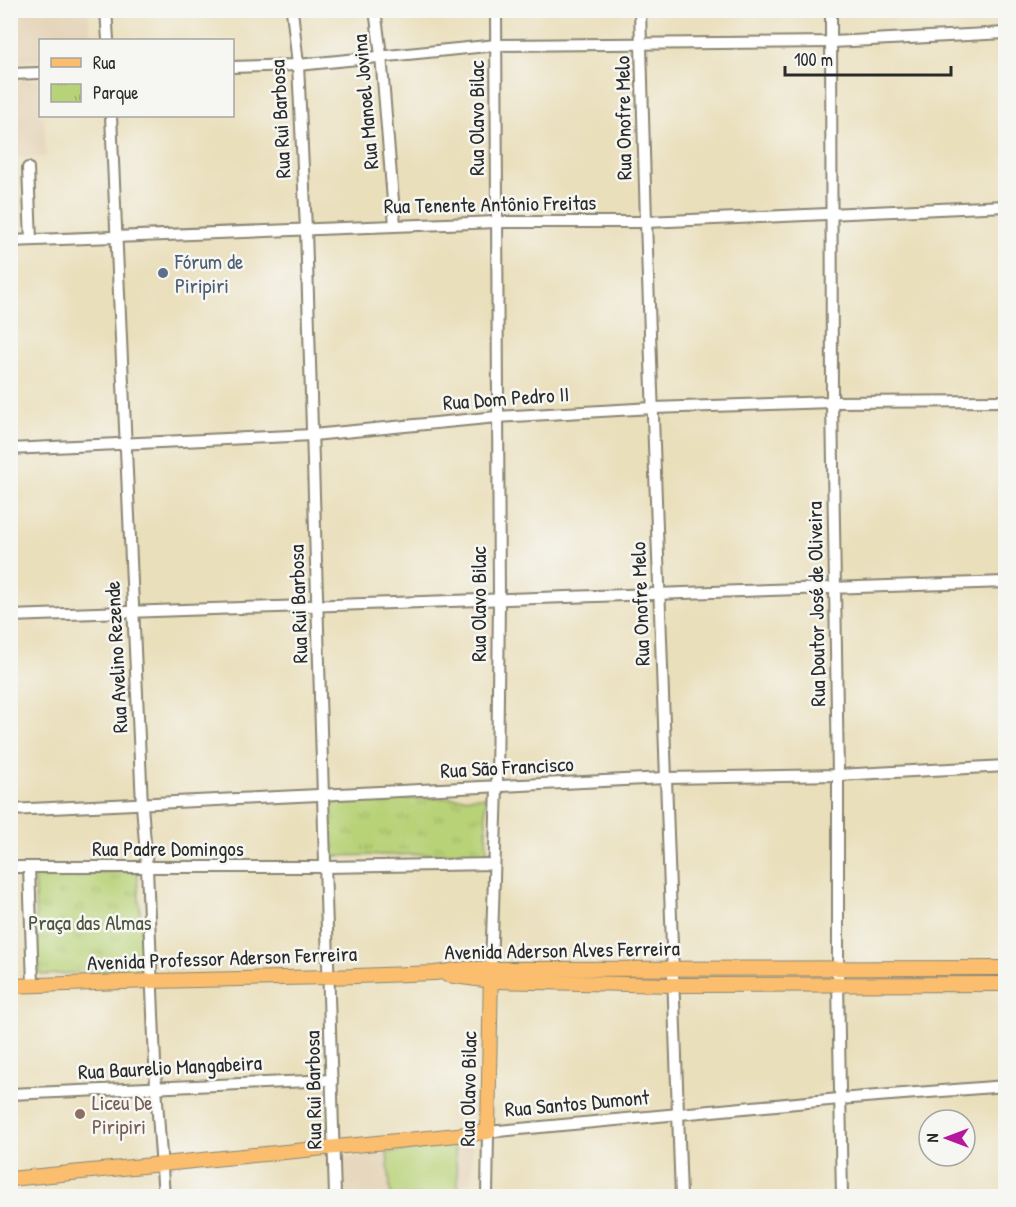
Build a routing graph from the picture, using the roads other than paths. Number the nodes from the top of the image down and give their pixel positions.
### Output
1 (106, 10) edge
2 (292, 10) edge
3 (375, 10) edge
4 (496, 10) edge
5 (640, 10) edge
6 (831, 10) edge
7 (1005, 33) edge
8 (108, 39) edge
9 (832, 42) junction
10 (641, 44) junction
11 (498, 45) junction
12 (381, 55) junction
13 (298, 64) junction
14 (234, 66) edge
15 (39, 73) edge
16 (10, 74) edge
17 (111, 117) edge
18 (28, 168) dead end
19 (1005, 206) edge
20 (831, 213) junction
21 (497, 222) junction
22 (646, 222) junction
23 (395, 225) junction
24 (306, 229) junction
25 (115, 237) junction
26 (31, 240) junction
27 (10, 241) edge
28 (1005, 401) edge
29 (832, 402) junction
30 (653, 408) junction
31 (497, 417) junction
32 (313, 435) junction
33 (124, 443) junction
34 (10, 449) edge
35 (1005, 582) edge
36 (835, 588) junction
37 (660, 594) junction
38 (499, 599) junction
39 (318, 606) junction
40 (133, 613) junction
41 (10, 616) edge
42 (1005, 766) edge
43 (838, 775) junction
44 (665, 778) junction
45 (498, 787) junction
46 (324, 795) junction
47 (142, 804) junction
48 (10, 810) edge
49 (494, 864) junction
50 (10, 867) edge
51 (29, 867) junction
52 (326, 867) junction
53 (147, 868) junction
54 (839, 967) junction
55 (777, 968) junction
56 (1005, 968) edge
57 (674, 969) junction
58 (435, 973) joint
59 (491, 975) junction
60 (330, 977) junction
61 (152, 981) junction
62 (838, 983) junction
63 (778, 984) junction
64 (1005, 984) edge
65 (33, 985) junction
66 (673, 985) junction
67 (10, 986) edge
68 (332, 1080) junction
69 (1005, 1086) edge
70 (156, 1087) junction
71 (10, 1094) edge
72 (839, 1099) junction
73 (679, 1114) junction
74 (488, 1132) junction
75 (334, 1147) junction
76 (163, 1165) junction
77 (10, 1179) edge
78 (164, 1197) edge
79 (335, 1197) edge
80 (487, 1197) edge
81 (681, 1197) edge
82 (842, 1197) edge

1 - 8 street
2 - 13 street, Rua Rui Barbosa
3 - 12 street, Rua Manoel Jovina
4 - 11 street, Rua Olavo Bilac
5 - 10 street, Rua Onofre Melo
6 - 9 street, Rua Doutor José de Oliveira
7 - 9 street
9 - 10 street
9 - 20 street, Rua Doutor José de Oliveira
10 - 11 street
10 - 22 street, Rua Onofre Melo
11 - 12 street
11 - 21 street, Rua Olavo Bilac
12 - 13 street
12 - 23 street, Rua Manoel Jovina
13 - 14 street
13 - 24 street, Rua Rui Barbosa
15 - 16 street
17 - 25 street, Rua Avelino Rezende
18 - 26 street
19 - 20 street, Rua Tenente Antônio Freitas
20 - 22 street, Rua Tenente Antônio Freitas
20 - 29 street, Rua Doutor José de Oliveira
21 - 22 street, Rua Tenente Antônio Freitas
21 - 23 street, Rua Tenente Antônio Freitas
21 - 31 street, Rua Olavo Bilac
22 - 30 street, Rua Onofre Melo
23 - 24 street, Rua Tenente Antônio Freitas
24 - 25 street, Rua Tenente Antônio Freitas
24 - 32 street, Rua Rui Barbosa
25 - 26 street, Rua Tenente Antônio Freitas
25 - 33 street, Rua Avelino Rezende
26 - 27 street, Rua Tenente Antônio Freitas
28 - 29 street, Rua Dom Pedro II
29 - 30 street, Rua Dom Pedro II
29 - 36 street, Rua Doutor José de Oliveira
30 - 31 street, Rua Dom Pedro II
30 - 37 street, Rua Onofre Melo
31 - 32 street, Rua Dom Pedro II
31 - 38 street, Rua Olavo Bilac
32 - 33 street, Rua Dom Pedro II
32 - 39 street, Rua Rui Barbosa
33 - 34 street, Rua Dom Pedro II
33 - 40 street, Rua Avelino Rezende
35 - 36 street
36 - 37 street
36 - 43 street, Rua Doutor José de Oliveira
37 - 38 street
37 - 44 street, Rua Onofre Melo
38 - 39 street
38 - 45 street, Rua Olavo Bilac
39 - 40 street
39 - 46 street, Rua Rui Barbosa
40 - 41 street
40 - 47 street, Rua Avelino Rezende
42 - 43 street, Rua São Francisco
43 - 44 street, Rua São Francisco
43 - 54 street, Rua Doutor José de Oliveira
44 - 45 street, Rua São Francisco
44 - 57 street, Rua Onofre Melo
45 - 46 street, Rua São Francisco
45 - 49 street, Rua Olavo Bilac
46 - 47 street, Rua São Francisco
46 - 52 street, Rua Rui Barbosa
47 - 48 street, Rua São Francisco
47 - 53 street, Rua Avelino Rezende
49 - 52 street, Rua Padre Domingos
49 - 59 street, Rua Olavo Bilac
50 - 51 street, Rua Padre Domingos
51 - 53 street, Rua Padre Domingos
51 - 65 street
52 - 53 street, Rua Padre Domingos
52 - 60 street, Rua Rui Barbosa
53 - 61 street, Rua Avelino Rezende
54 - 55 main road, Avenida Aderson Alves Ferreira
54 - 56 main road, Avenida Aderson Alves Ferreira
54 - 62 street, Rua Doutor José de Oliveira
55 - 57 main road, Avenida Aderson Alves Ferreira
55 - 63 main road
57 - 59 main road, Avenida Aderson Alves Ferreira
57 - 66 street, Rua Onofre Melo
58 - 59 main road, Avenida Aderson Alves Ferreira
58 - 60 main road, Avenida Professor Aderson Ferreira
59 - 66 main road, Avenida Aderson Alves Ferreira
59 - 74 main road, Rua Olavo Bilac
60 - 61 main road, Avenida Professor Aderson Ferreira
60 - 68 street, Rua Rui Barbosa
61 - 65 main road, Avenida Professor Aderson Ferreira
61 - 70 street, Rua Avelino Rezende
62 - 63 main road, Avenida Aderson Alves Ferreira
62 - 64 main road, Avenida Aderson Alves Ferreira
62 - 72 street, Rua Doutor José de Oliveira
63 - 66 main road, Avenida Aderson Alves Ferreira
65 - 67 main road, Avenida Professor Aderson Ferreira
66 - 73 street, Rua Onofre Melo
68 - 70 street, Rua Baurelio Mangabeira
68 - 75 street, Rua Rui Barbosa
69 - 72 street, Rua Santos Dumont
70 - 71 street, Rua Baurelio Mangabeira
70 - 76 street, Rua Avelino Rezende
72 - 73 street, Rua Santos Dumont
72 - 82 street, Rua Doutor José de Oliveira
73 - 74 street, Rua Santos Dumont
73 - 81 street, Rua Onofre Melo
74 - 75 main road, Rua Santos Dumont
74 - 80 street, Rua Olavo Bilac
75 - 76 main road, Rua Santos Dumont
75 - 79 street, Rua Rui Barbosa
76 - 77 main road, Rua Santos Dumont
76 - 78 street, Rua Avelino Rezende

